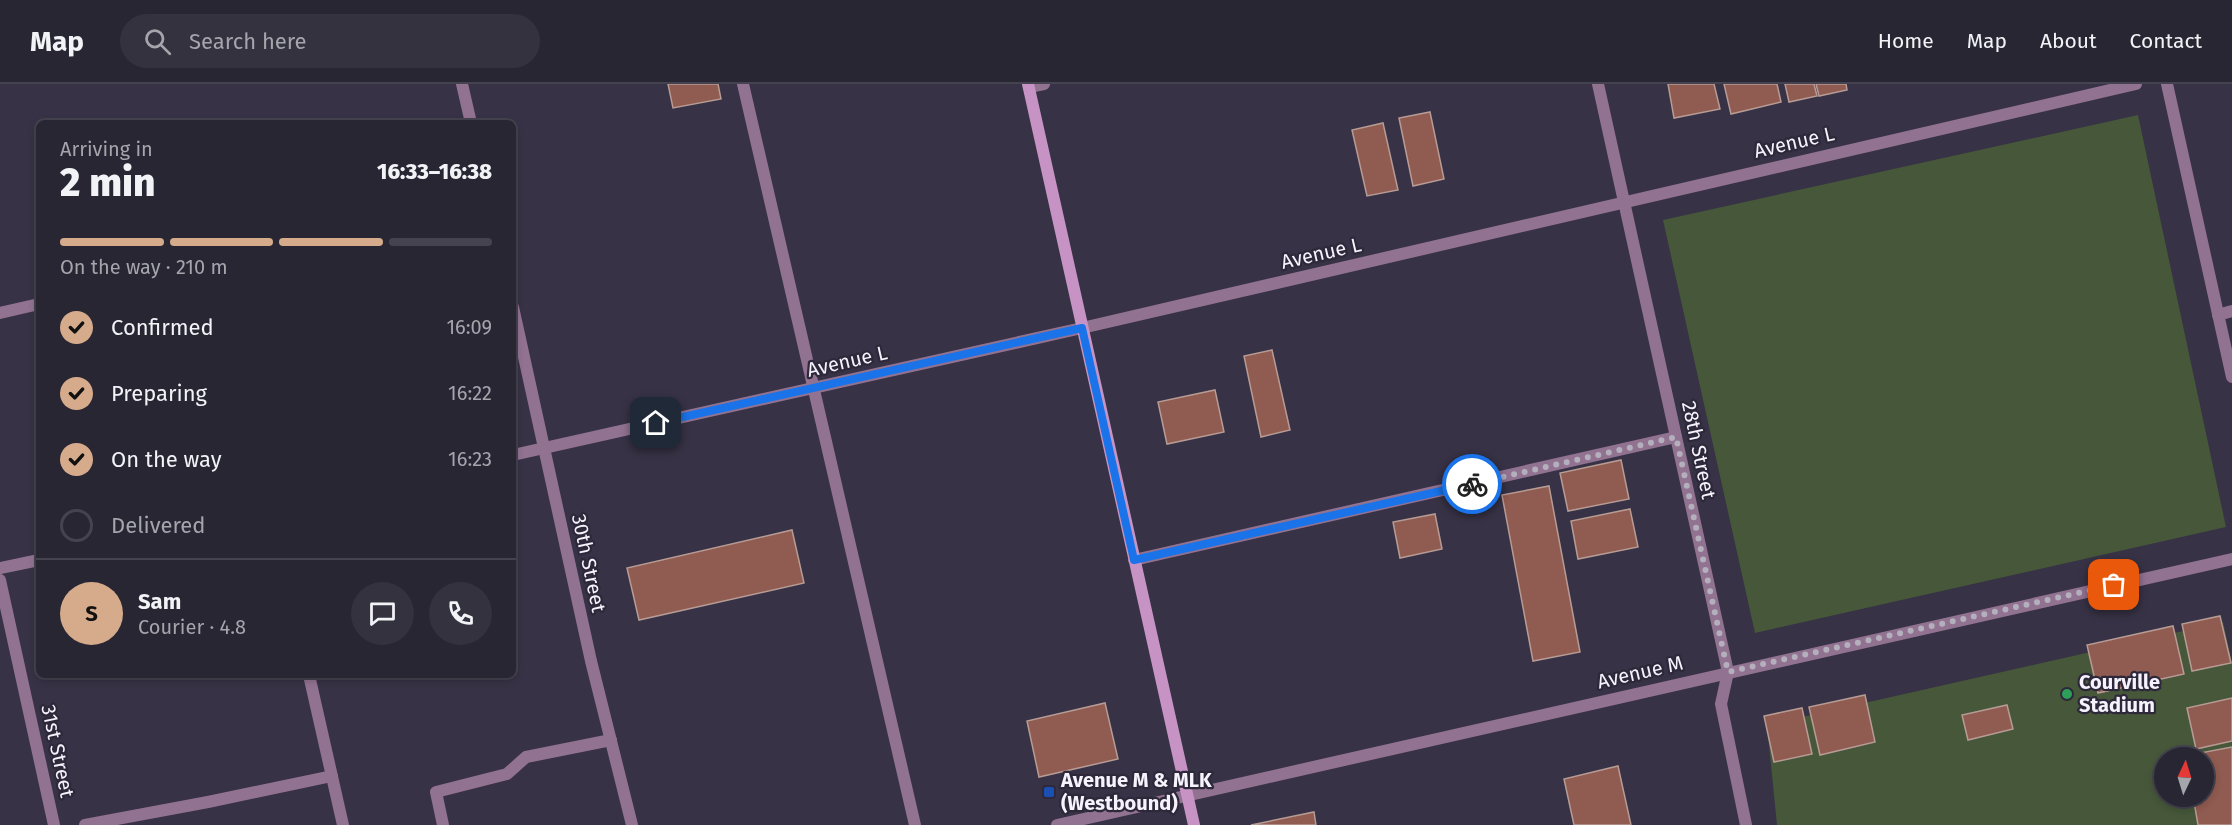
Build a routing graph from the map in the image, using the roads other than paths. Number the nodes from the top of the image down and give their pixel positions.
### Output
1 (462, 84) edge
2 (743, 84) edge
3 (1044, 84) edge
4 (1598, 84) edge
5 (2136, 84) edge
6 (2167, 84) edge
7 (1028, 86) edge
8 (470, 120) edge
9 (1624, 202) junction
10 (36, 305) edge
11 (2232, 311) edge
12 (0, 313) edge
13 (2218, 315) junction
14 (516, 322) edge
15 (1082, 328) junction
16 (2232, 377) edge
17 (813, 388) junction
18 (1676, 437) junction
19 (544, 448) junction
20 (516, 453) edge
21 (2232, 559) edge
22 (1134, 560) junction
23 (36, 561) edge
24 (0, 568) edge
25 (0, 580) edge
26 (1728, 672) junction
27 (310, 678) edge
28 (611, 740) junction
29 (332, 776) junction
30 (1188, 796) junction
31 (54, 825) edge
32 (85, 825) edge
33 (343, 825) edge
34 (443, 825) edge
35 (632, 825) edge
36 (915, 825) edge
37 (1057, 825) edge
38 (1194, 825) edge
39 (1746, 825) edge

1 - 8 street
2 - 17 street
3 - 7 street
4 - 9 street, 28th Street
5 - 9 street, Avenue L
6 - 13 street
7 - 15 main road
9 - 15 street, Avenue L
9 - 18 street, 28th Street
10 - 12 street
11 - 13 street
13 - 16 street
14 - 19 street, 30th Street
15 - 17 street, Avenue L
15 - 22 main road
17 - 19 street, Avenue L
17 - 36 street
18 - 22 street
18 - 26 street, 28th Street
19 - 20 street, Avenue L
19 - 28 street, 30th Street
21 - 26 street, Avenue M
22 - 30 main road
23 - 24 street
25 - 31 street, 31st Street
26 - 30 street, Avenue M
26 - 39 street, 28th Street
27 - 29 street
28 - 34 street
28 - 35 street, 30th Street
29 - 32 street
29 - 33 street
30 - 37 street, Avenue M
30 - 38 main road

